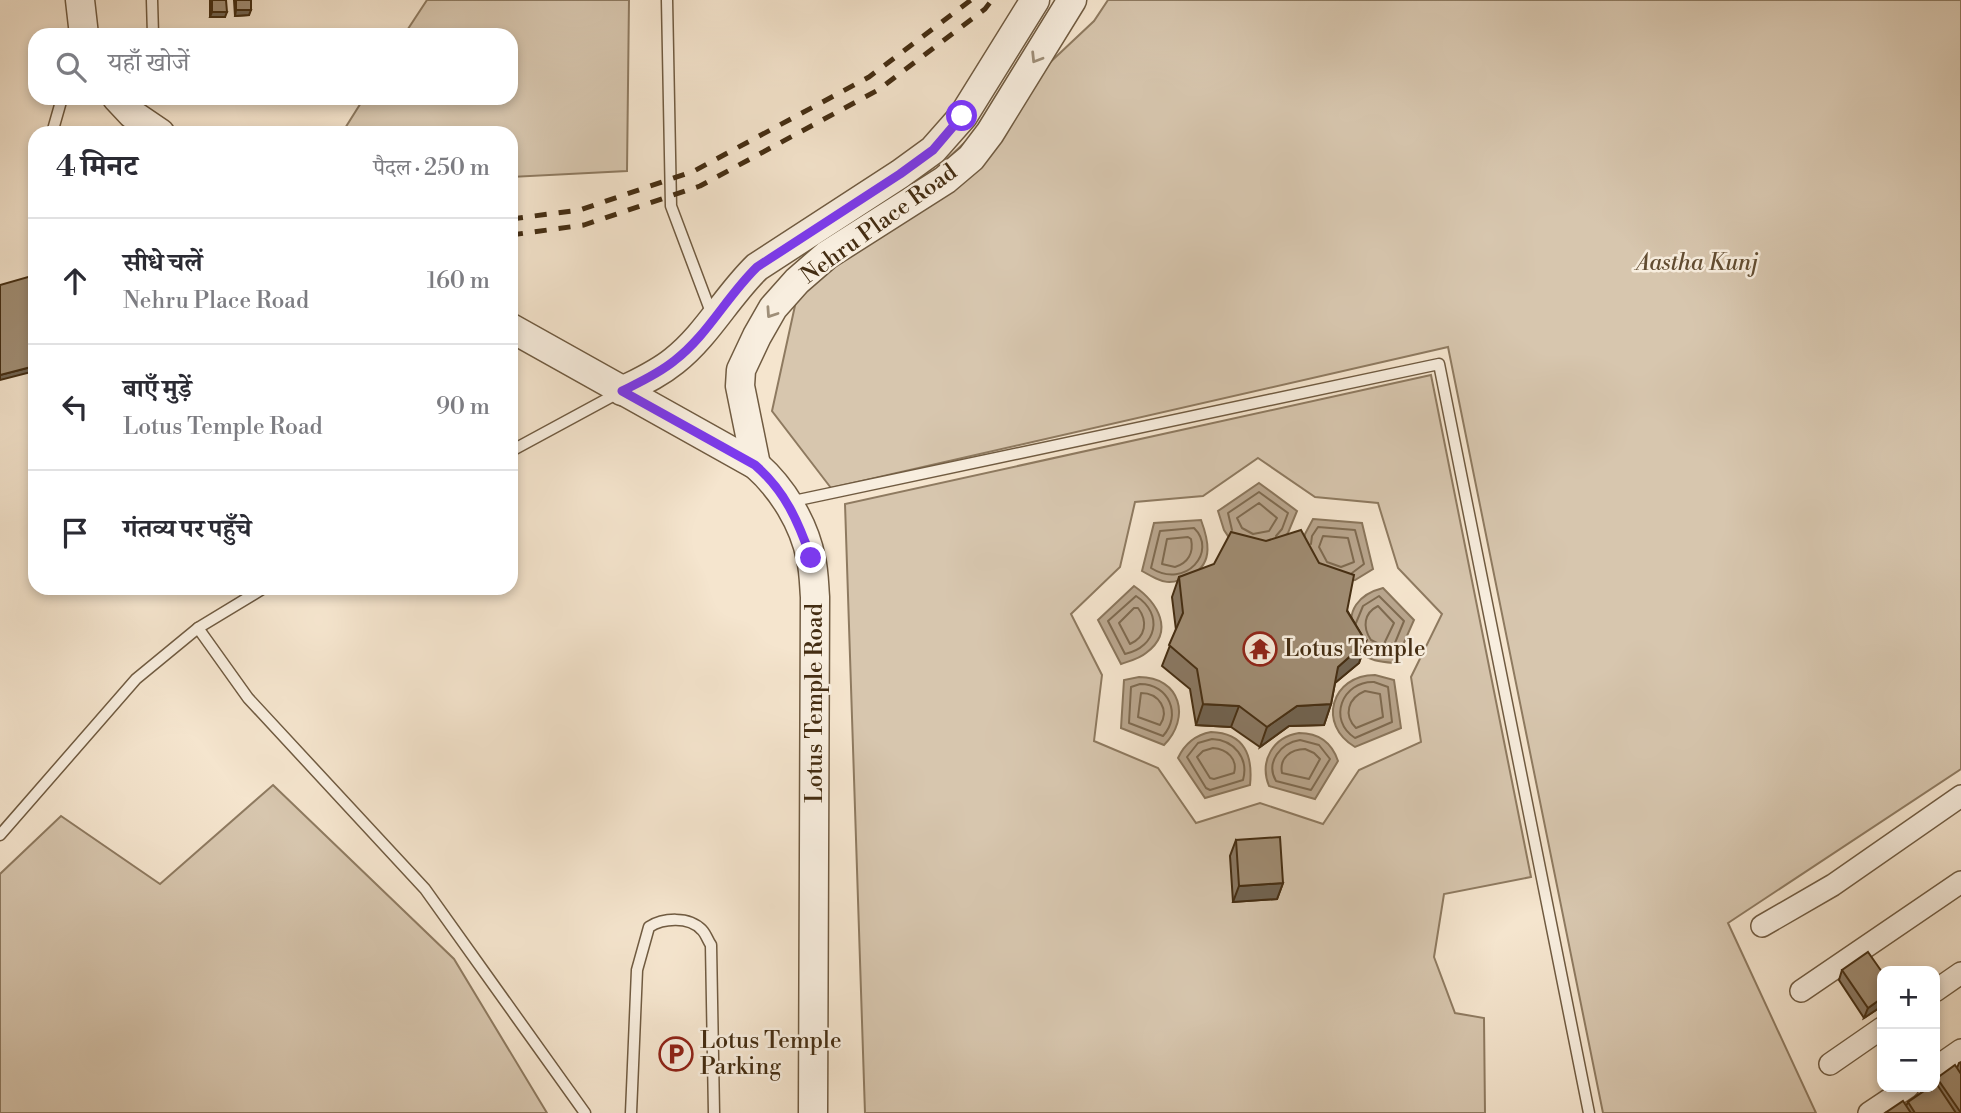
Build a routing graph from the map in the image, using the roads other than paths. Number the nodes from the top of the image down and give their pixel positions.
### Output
1 (80, 0) edge
2 (152, 0) edge
3 (667, 0) edge
4 (1034, 0) edge
5 (1072, 0) edge
6 (83, 28) edge
7 (153, 28) edge
8 (60, 105) edge
9 (124, 105) edge
10 (54, 126) edge
11 (150, 126) edge
12 (713, 319) junction
13 (518, 332) edge
14 (622, 391) junction
15 (518, 447) edge
16 (755, 465) junction
17 (787, 503) junction
18 (252, 595) edge
19 (198, 628) junction
20 (1961, 796) edge
21 (0, 835) edge
22 (1961, 881) edge
23 (1762, 926) dead end
24 (1961, 973) edge
25 (1940, 988) edge
26 (1801, 990) dead end
27 (1881, 1029) edge
28 (1961, 1050) edge
29 (1830, 1065) dead end
30 (1940, 1065) edge
31 (1900, 1092) edge
32 (585, 1113) edge
33 (631, 1113) edge
34 (713, 1113) edge
35 (813, 1113) edge
36 (1589, 1113) edge
37 (1869, 1113) edge

1 - 6 street
2 - 7 lane
3 - 12 lane
4 - 12 street, Nehru Place Road
5 -> 16 street, Nehru Place Road
8 - 10 lane
9 - 11 street
12 - 14 street, Nehru Place Road
13 - 14 street, Lotus Temple Road
14 - 15 lane
14 - 16 street, Lotus Temple Road
16 - 17 street, Lotus Temple Road
17 - 35 street, Lotus Temple Road
17 - 36 lane
18 - 19 lane
19 - 21 lane
19 - 32 lane
20 - 23 street
22 - 26 street
24 - 25 street
27 - 29 street
28 - 30 street
31 - 37 street
33 - 34 lane

